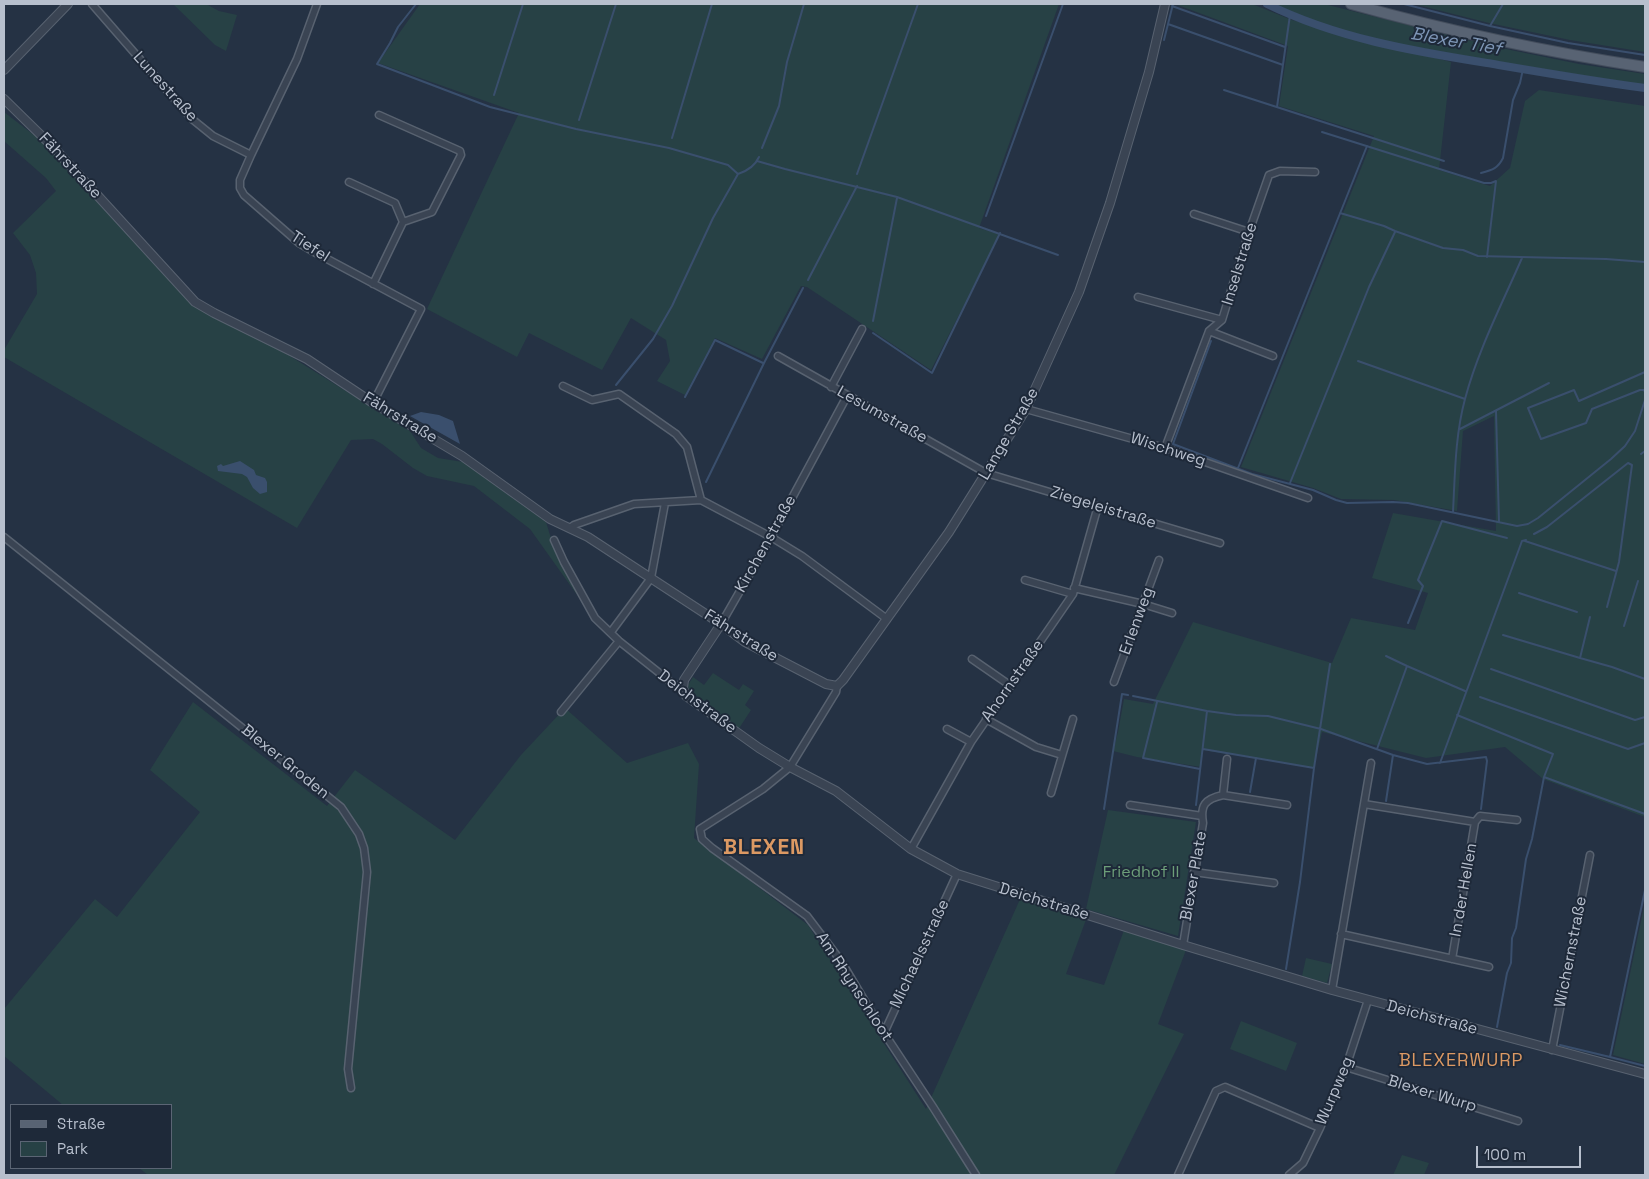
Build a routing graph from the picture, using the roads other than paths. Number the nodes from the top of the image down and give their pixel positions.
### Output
1 (68, 4) edge
2 (92, 4) edge
3 (316, 4) edge
4 (1165, 4) edge
5 (1351, 4) edge
6 (1645, 67) edge
7 (4, 70) edge
8 (4, 99) edge
9 (379, 115) dead end
10 (251, 155) junction
11 (1315, 172) dead end
12 (349, 182) dead end
13 (1194, 214) dead end
14 (403, 222) junction
15 (1249, 232) junction
16 (374, 284) junction
17 (1138, 297) dead end
18 (1222, 320) junction
19 (862, 329) dead end
20 (1209, 331) junction
21 (778, 356) dead end
22 (1273, 356) dead end
23 (563, 386) dead end
24 (832, 387) junction
25 (847, 396) junction
26 (373, 403) junction
27 (1026, 409) junction
28 (1165, 448) junction
29 (986, 474) junction
30 (1308, 498) dead end
31 (701, 500) junction
32 (665, 503) junction
33 (1098, 506) junction
34 (570, 528) junction
35 (4, 537) edge
36 (771, 537) junction
37 (554, 540) dead end
38 (1220, 543) dead end
39 (1159, 560) dead end
40 (651, 578) junction
41 (1025, 580) dead end
42 (1073, 591) junction
43 (1143, 604) junction
44 (1172, 613) dead end
45 (887, 619) junction
46 (721, 624) junction
47 (611, 632) junction
48 (619, 641) junction
49 (972, 659) dead end
50 (1114, 682) dead end
51 (836, 686) junction
52 (1011, 686) junction
53 (682, 688) junction
54 (562, 712) dead end
55 (986, 719) junction
56 (1073, 719) dead end
57 (947, 729) dead end
58 (971, 742) junction
59 (1062, 755) junction
60 (1227, 759) dead end
61 (1370, 763) dead end
62 (790, 767) junction
63 (1051, 793) dead end
64 (1222, 795) junction
65 (1364, 804) junction
66 (1130, 805) dead end
67 (1287, 805) dead end
68 (1202, 816) junction
69 (1517, 820) dead end
70 (1475, 822) junction
71 (700, 829) joint
72 (911, 849) junction
73 (1590, 855) dead end
74 (1194, 872) junction
75 (957, 874) junction
76 (1274, 883) dead end
77 (1341, 934) junction
78 (1183, 945) junction
79 (1452, 958) junction
80 (1489, 967) dead end
81 (1332, 990) junction
82 (1368, 1000) junction
83 (884, 1033) junction
84 (1552, 1050) junction
85 (1346, 1067) junction
86 (1645, 1074) edge
87 (351, 1088) dead end
88 (1518, 1121) dead end
89 (1320, 1128) junction
90 (976, 1175) edge
91 (1178, 1175) edge
92 (1289, 1175) edge

1 - 7 street
2 - 10 street, Lunestraße
3 - 10 street, Tiefel
4 - 27 street, Lange Straße
5 - 6 main road
8 - 26 street, Fährstraße
9 - 14 street
10 - 16 street, Tiefel
11 - 15 street, Inselstraße
12 - 14 street
13 - 15 street
14 - 16 street
15 - 18 street, Inselstraße
16 - 26 street, Tiefel
17 - 18 street
18 - 20 street, Inselstraße
19 - 24 street
20 - 22 street
20 - 28 street, Inselstraße
21 - 24 street, Lesumstraße
23 - 31 street
24 - 25 street, Lesumstraße
25 - 29 street, Lesumstraße
25 - 36 street, Kirchenstraße
26 - 34 street, Fährstraße
27 - 28 street, Wischweg
27 - 29 street, Lange Straße
28 - 30 street, Wischweg
29 - 33 street, Ziegeleistraße
29 - 45 street, Lange Straße
31 - 32 street
31 - 36 street
32 - 34 street
32 - 40 street
33 - 38 street, Ziegeleistraße
33 - 42 street, Ahornstraße
34 - 40 street, Fährstraße
35 - 87 street, Blexer Groden
36 - 45 street
36 - 46 street, Kirchenstraße
37 - 47 street, Deichstraße
39 - 43 street, Erlenweg
40 - 46 street, Fährstraße
40 - 47 street
41 - 42 street
42 - 43 street
42 - 52 street, Ahornstraße
43 - 44 street
43 - 50 street, Erlenweg
45 - 51 street, Lange Straße
46 - 51 street, Fährstraße
46 - 53 street, Kirchenstraße
47 - 48 street, Deichstraße
48 - 53 street, Deichstraße
48 - 54 street
49 - 52 street
51 - 62 street, Lange Straße
52 - 55 street, Ahornstraße
53 - 62 street, Deichstraße
55 - 58 street, Ahornstraße
55 - 59 street
56 - 59 street
57 - 58 street
58 - 72 street, Ahornstraße
59 - 63 street
60 - 64 street
61 - 65 street
62 - 71 street, Lange Straße
62 - 72 street, Deichstraße
64 - 67 street
64 - 68 street, Blexer Plate
65 - 70 street, In der Hellen
65 - 77 street
66 - 68 street
68 - 74 street, Blexer Plate
69 - 70 street, In der Hellen
70 - 79 street, In der Hellen
71 - 83 street, Am Rhynschloot
72 - 75 street, Deichstraße
73 - 84 street, Wichernstraße
74 - 76 street
74 - 78 street, Blexer Plate
75 - 78 street, Deichstraße
75 - 83 street, Michaelsstraße
77 - 79 street, In der Hellen
77 - 81 street
78 - 81 street, Deichstraße
79 - 80 street, In der Hellen
81 - 82 street, Deichstraße
82 - 84 street, Deichstraße
82 - 85 street, Wurpweg
83 - 90 street, Am Rhynschloot
84 - 86 street, Deichstraße
85 - 88 street, Blexer Wurp
85 - 89 street, Wurpweg
89 - 91 street
89 - 92 street, Wurpweg

